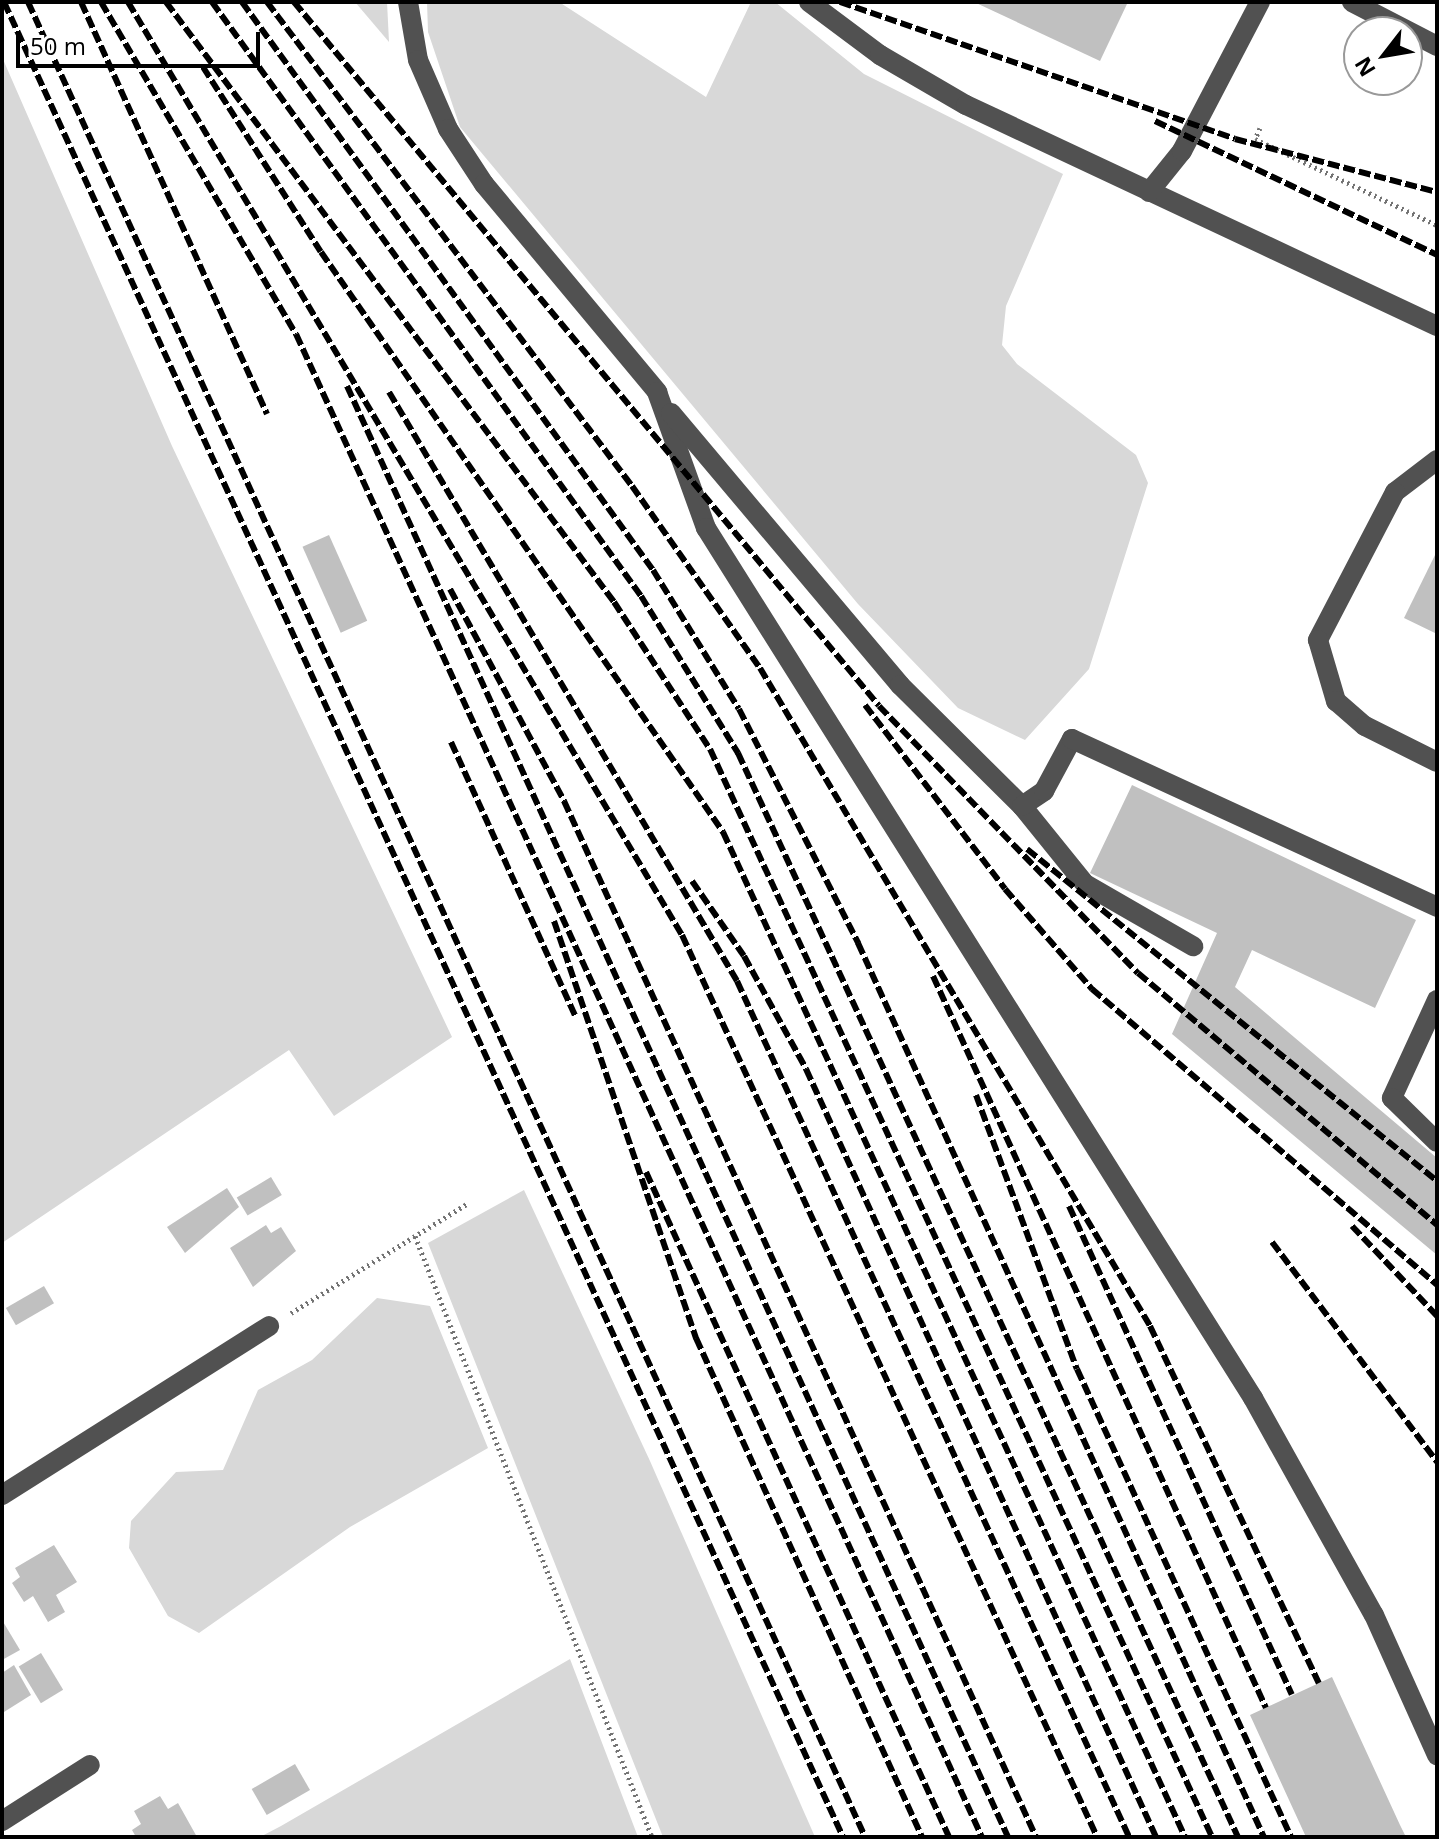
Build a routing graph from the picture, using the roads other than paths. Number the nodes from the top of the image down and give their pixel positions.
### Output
1 (408, 2) edge
2 (809, 2) edge
3 (1260, 2) edge
4 (1352, 2) edge
5 (1437, 46) edge
6 (1149, 192) junction
7 (1437, 326) edge
8 (665, 406) junction
9 (1437, 460) edge
10 (1437, 762) edge
11 (1022, 806) junction
12 (1437, 907) edge
13 (1193, 946) dead end
14 (1437, 1000) edge
15 (1437, 1142) edge
16 (269, 1326) road end
17 (2, 1495) edge
18 (1437, 1755) edge
19 (90, 1765) dead end
20 (2, 1821) edge

1 - 8 street
2 - 6 street
3 - 6 street
4 - 5 street
6 - 7 street
8 - 11 street
8 - 18 street
9 - 10 street
11 - 12 street
11 - 13 street
14 - 15 street
16 - 17 street
19 - 20 street

